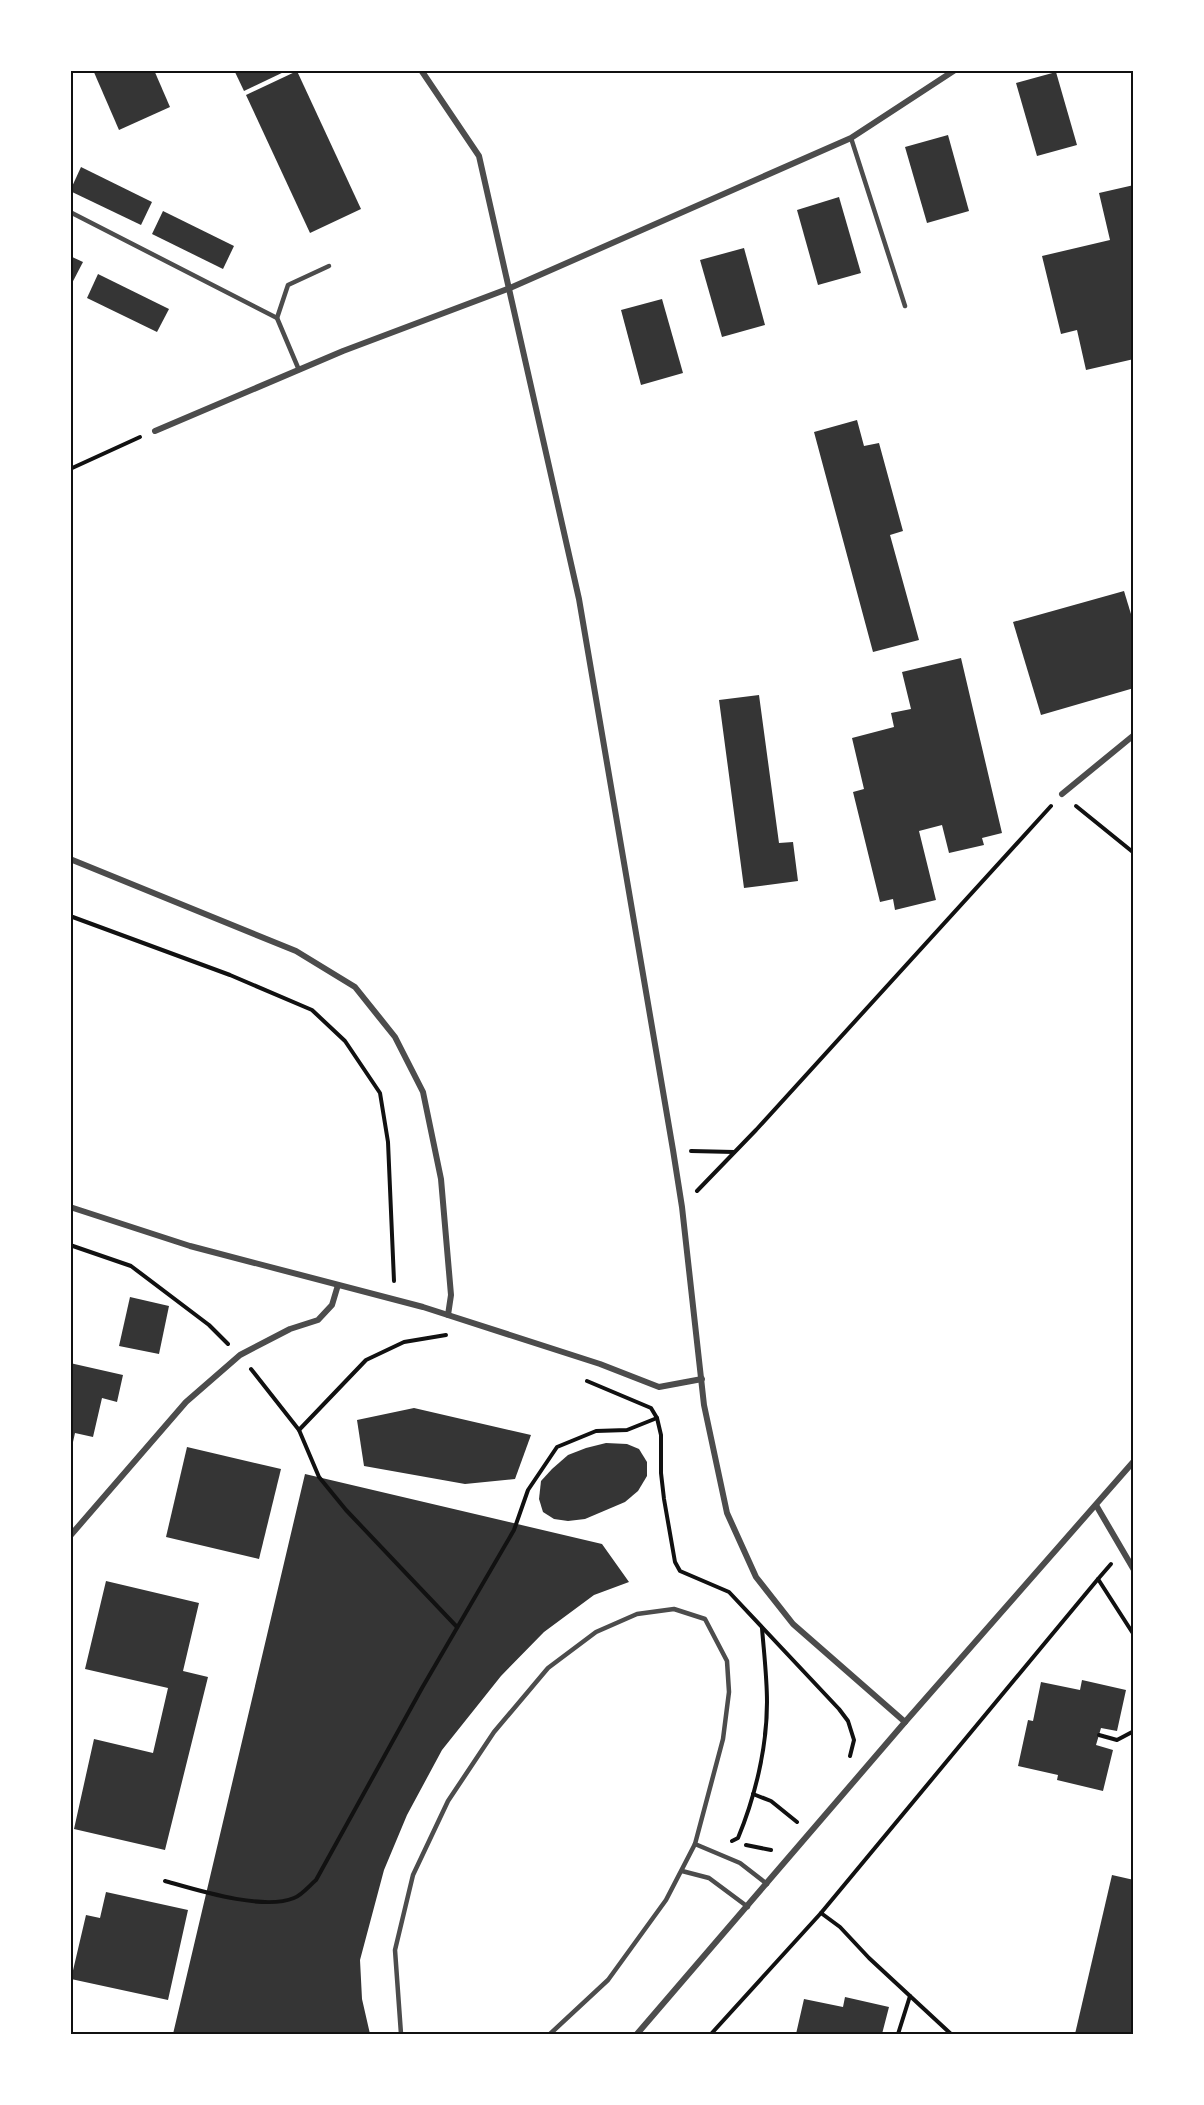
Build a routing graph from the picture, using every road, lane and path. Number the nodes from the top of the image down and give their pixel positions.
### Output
1 (420, 70) edge
2 (955, 70) edge
3 (850, 138) junction
4 (70, 212) edge
5 (329, 266) dead end
6 (510, 288) junction
7 (906, 306) dead end
8 (277, 318) junction
9 (299, 370) junction
10 (155, 431) joint
11 (70, 469) edge
12 (1134, 735) edge
13 (1062, 794) junction
14 (1134, 853) edge
15 (70, 859) edge
16 (70, 916) edge
17 (673, 1150) junction
18 (735, 1152) junction
19 (682, 1207) junction
20 (70, 1208) edge
21 (70, 1245) edge
22 (338, 1285) junction
23 (394, 1300) junction
24 (448, 1315) junction
25 (455, 1337) dead end
26 (240, 1355) junction
27 (577, 1377) dead end
28 (702, 1379) junction
29 (657, 1418) junction
30 (299, 1430) junction
31 (1134, 1461) edge
32 (1096, 1505) junction
33 (70, 1536) edge
34 (1134, 1570) edge
35 (458, 1627) junction
36 (762, 1627) junction
37 (1134, 1635) edge
38 (905, 1722) junction
39 (1134, 1731) edge
40 (1099, 1735) dead end
41 (849, 1760) dead end
42 (753, 1794) junction
43 (806, 1818) dead end
44 (800, 1824) junction
45 (794, 1830) dead end
46 (695, 1844) junction
47 (776, 1847) dead end
48 (682, 1871) junction
49 (165, 1881) dead end
50 (767, 1884) junction
51 (748, 1907) junction
52 (821, 1913) junction
53 (910, 1996) junction
54 (401, 2034) edge
55 (550, 2034) edge
56 (638, 2034) edge
57 (711, 2034) edge
58 (898, 2034) edge
59 (951, 2034) edge

1 - 6 street
2 - 3 street
3 - 6 street
3 - 7 lane
4 - 8 lane
5 - 8 lane
6 - 9 street
6 - 17 street
8 - 9 lane
9 - 10 street
10 - 11 path
12 - 13 street
13 - 14 path
13 - 18 path
15 - 24 street
16 - 23 path
17 - 18 path
17 - 19 street
18 - 19 path
19 - 28 street
20 - 22 street
21 - 26 path
22 - 23 street
22 - 26 street
23 - 24 street
24 - 28 street
25 - 30 path
26 - 30 path
26 - 33 street
27 - 29 path
28 - 38 street
29 - 35 path
29 - 36 path
30 - 35 path
31 - 32 street
32 - 34 street
32 - 38 street
35 - 49 path
36 - 41 path
36 - 42 path
37 - 52 path
38 - 50 street
39 - 40 path
42 - 44 path
42 - 47 path
43 - 44 path
44 - 45 path
46 - 48 lane
46 - 50 lane
46 - 54 lane
48 - 51 lane
48 - 55 lane
50 - 51 street
51 - 56 street
52 - 53 path
52 - 57 path
53 - 58 path
53 - 59 path

